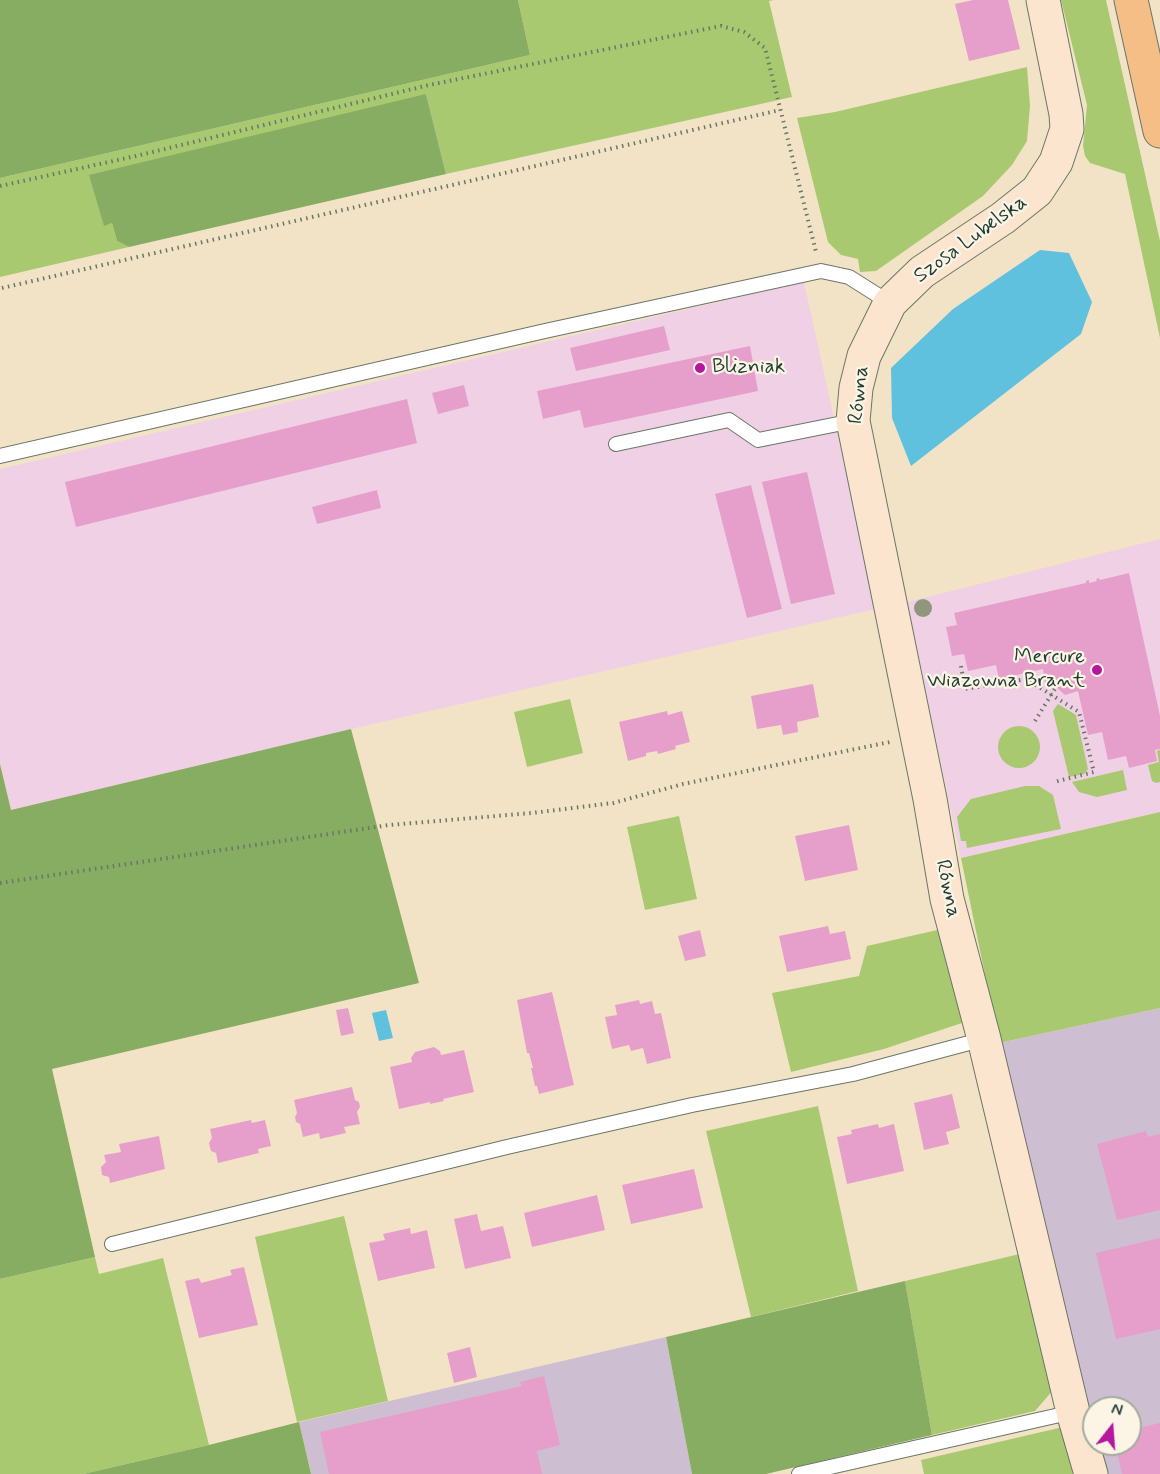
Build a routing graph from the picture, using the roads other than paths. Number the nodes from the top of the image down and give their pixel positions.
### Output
1 (1043, 0) edge
2 (1131, 0) edge
3 (1160, 131) edge
4 (890, 303) junction
5 (853, 421) junction
6 (616, 444) dead end
7 (0, 456) edge
8 (984, 1039) junction
9 (112, 1244) dead end
10 (1073, 1412) junction
11 (799, 1474) edge
12 (1091, 1474) edge

1 - 4 street, Szosa Lubelska
2 - 3 highway
4 - 5 street, Równa
4 - 7 lane
5 - 6 lane
5 - 8 street, Równa
8 - 9 lane
8 - 10 street, Równa
10 - 11 lane
10 - 12 street, Równa

